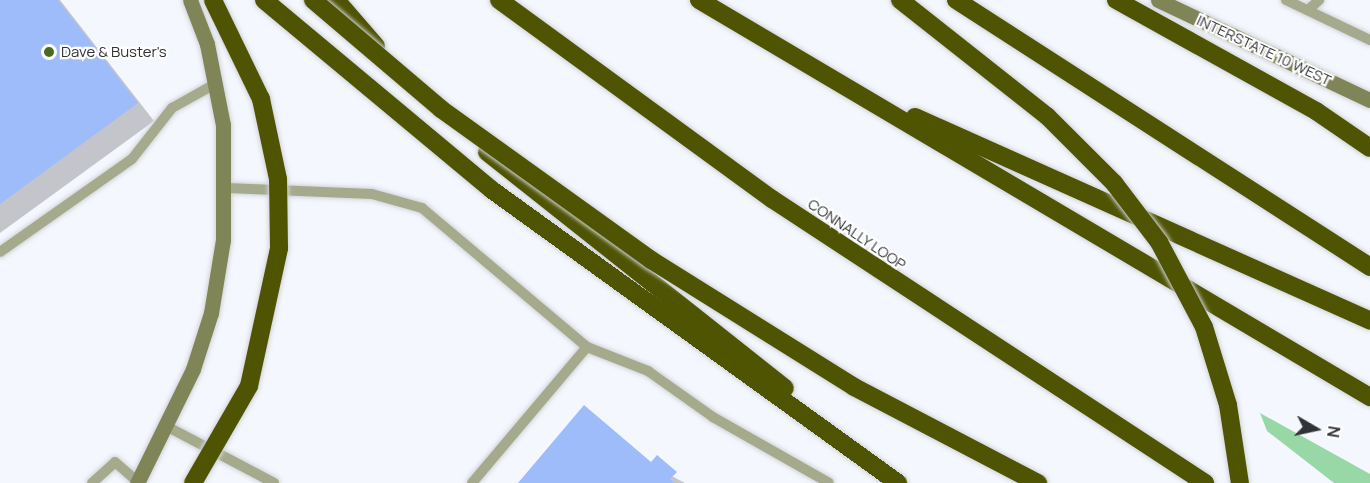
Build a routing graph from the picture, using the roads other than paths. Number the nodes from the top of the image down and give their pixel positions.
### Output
1 (190, 0) edge
2 (213, 0) edge
3 (264, 0) edge
4 (313, 0) edge
5 (336, 0) edge
6 (499, 0) edge
7 (699, 0) edge
8 (900, 0) edge
9 (956, 0) edge
10 (1116, 0) edge
11 (1158, 0) edge
12 (1286, 0) edge
13 (1319, 0) edge
14 (1308, 10) junction
15 (1370, 40) edge
16 (833, 81) junction
17 (214, 84) junction
18 (1370, 100) edge
19 (1370, 148) edge
20 (227, 188) junction
21 (0, 252) edge
22 (1370, 267) edge
23 (1370, 321) edge
24 (587, 347) junction
25 (1370, 397) edge
26 (168, 427) junction
27 (848, 447) junction
28 (137, 482) edge
29 (92, 483) edge
30 (193, 483) edge
31 (274, 483) edge
32 (472, 483) edge
33 (829, 483) edge
34 (898, 483) edge
35 (1038, 483) edge
36 (1205, 483) edge
37 (1239, 483) edge

1 - 17 main road
2 - 30 highway, bridge
3 - 27 highway
4 - 35 highway, bridge
5 - 27 highway
6 - 36 highway, CONNALLY LOOP
7 - 16 highway
8 - 37 highway, bridge
9 - 22 highway
10 - 19 highway
11 - 18 main road, INTERSTATE 10 WEST
12 - 14 lane
13 - 14 lane
14 - 15 lane
16 - 23 highway
16 - 25 highway
17 - 20 main road
17 - 21 lane
20 - 24 lane
20 - 26 main road
24 - 32 lane
24 - 33 lane
26 - 28 main road
26 - 31 lane
27 - 34 highway
28 - 29 lane

